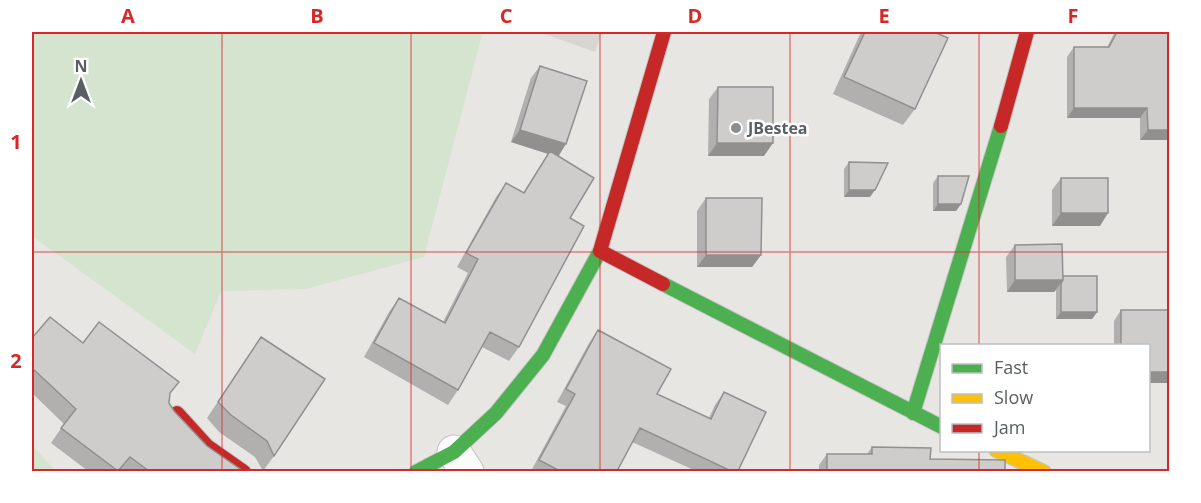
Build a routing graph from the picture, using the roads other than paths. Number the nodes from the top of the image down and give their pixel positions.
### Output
1 (664, 32) edge
2 (1027, 32) edge
3 (600, 251) junction
4 (177, 413) edge
5 (913, 413) junction
6 (940, 426) edge
7 (1001, 452) edge
8 (460, 462) edge
9 (244, 471) edge
10 (416, 471) edge
11 (1044, 471) edge

1 - 3 street
2 - 5 street
3 - 5 street
3 - 8 street
4 - 9 street
5 - 6 street
7 - 11 street
8 - 10 street

